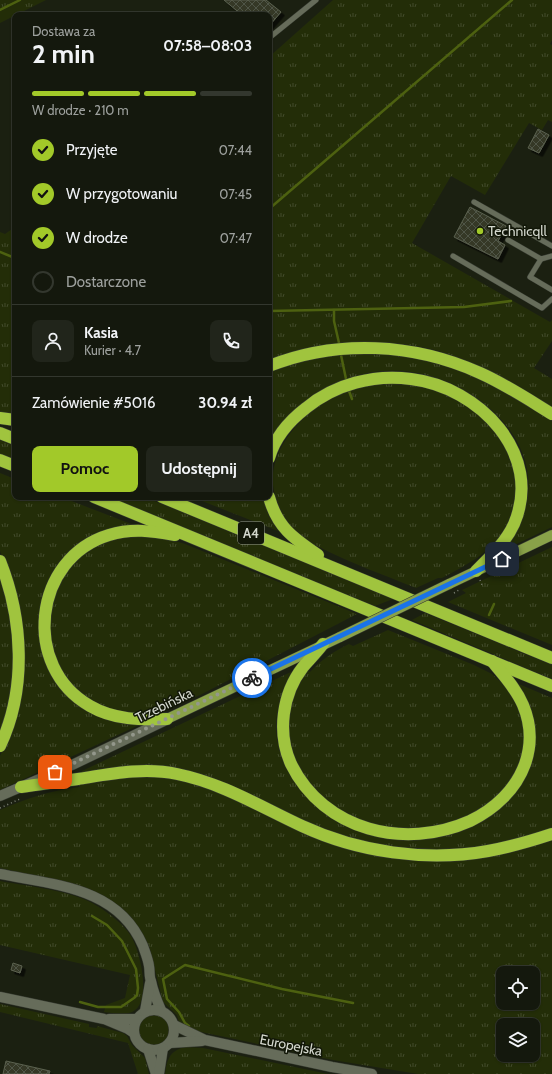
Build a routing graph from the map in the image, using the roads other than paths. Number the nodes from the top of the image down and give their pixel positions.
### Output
1 (316, 0) edge
2 (272, 36) edge
3 (474, 202) dead end
4 (508, 240) dead end
5 (552, 246) edge
6 (453, 256) dead end
7 (552, 256) edge
8 (541, 259) junction
9 (552, 290) edge
10 (552, 299) edge
11 (272, 365) edge
12 (552, 414) edge
13 (0, 418) edge
14 (12, 420) edge
15 (0, 433) edge
16 (12, 437) edge
17 (272, 451) edge
18 (0, 460) edge
19 (12, 465) edge
20 (101, 500) edge
21 (169, 500) edge
22 (270, 500) edge
23 (552, 535) edge
24 (197, 539) junction
25 (0, 561) edge
26 (339, 569) junction
27 (478, 576) junction
28 (324, 644) junction
29 (552, 658) edge
30 (492, 661) junction
31 (552, 686) edge
32 (168, 719) junction
33 (0, 746) edge
34 (21, 786) junction
35 (0, 796) edge
36 (552, 834) edge
37 (0, 874) edge
38 (150, 981) junction
39 (0, 997) edge
40 (161, 1010) junction
41 (145, 1011) junction
42 (104, 1019) junction
43 (137, 1019) junction
44 (174, 1026) junction
45 (134, 1033) junction
46 (205, 1040) junction
47 (167, 1045) junction
48 (148, 1049) junction
49 (157, 1074) edge
50 (372, 1074) edge

1 - 2 lane
3 - 5 lane
4 - 8 lane
6 - 10 lane
7 - 8 lane
8 - 9 lane
11 - 12 highway
13 - 14 highway
15 - 16 highway
17 - 27 highway
18 - 19 highway
20 - 24 highway, A4
21 - 26 highway, A4
22 - 26 highway
23 - 27 main road, Trzebińska
24 - 30 highway, A4
24 - 32 highway
25 - 33 highway
26 - 29 highway, A4
27 - 28 main road, Trzebińska, bridge
28 - 30 highway
28 - 32 main road, Trzebińska
30 - 31 highway, A4
32 - 34 main road, Trzebińska
34 - 35 main road, Trzebińska
34 - 36 highway
37 - 38 main road
38 - 40 main road
38 - 41 main road
39 - 42 main road
40 - 41 main road
40 - 44 main road
41 - 43 main road
42 - 43 main road
42 - 45 main road
43 - 45 main road
44 - 46 main road, Europejska
44 - 47 main road
45 - 48 main road
46 - 47 main road, Europejska
46 - 50 main road, Europejska
47 - 48 main road
47 - 49 main road
48 - 49 main road

